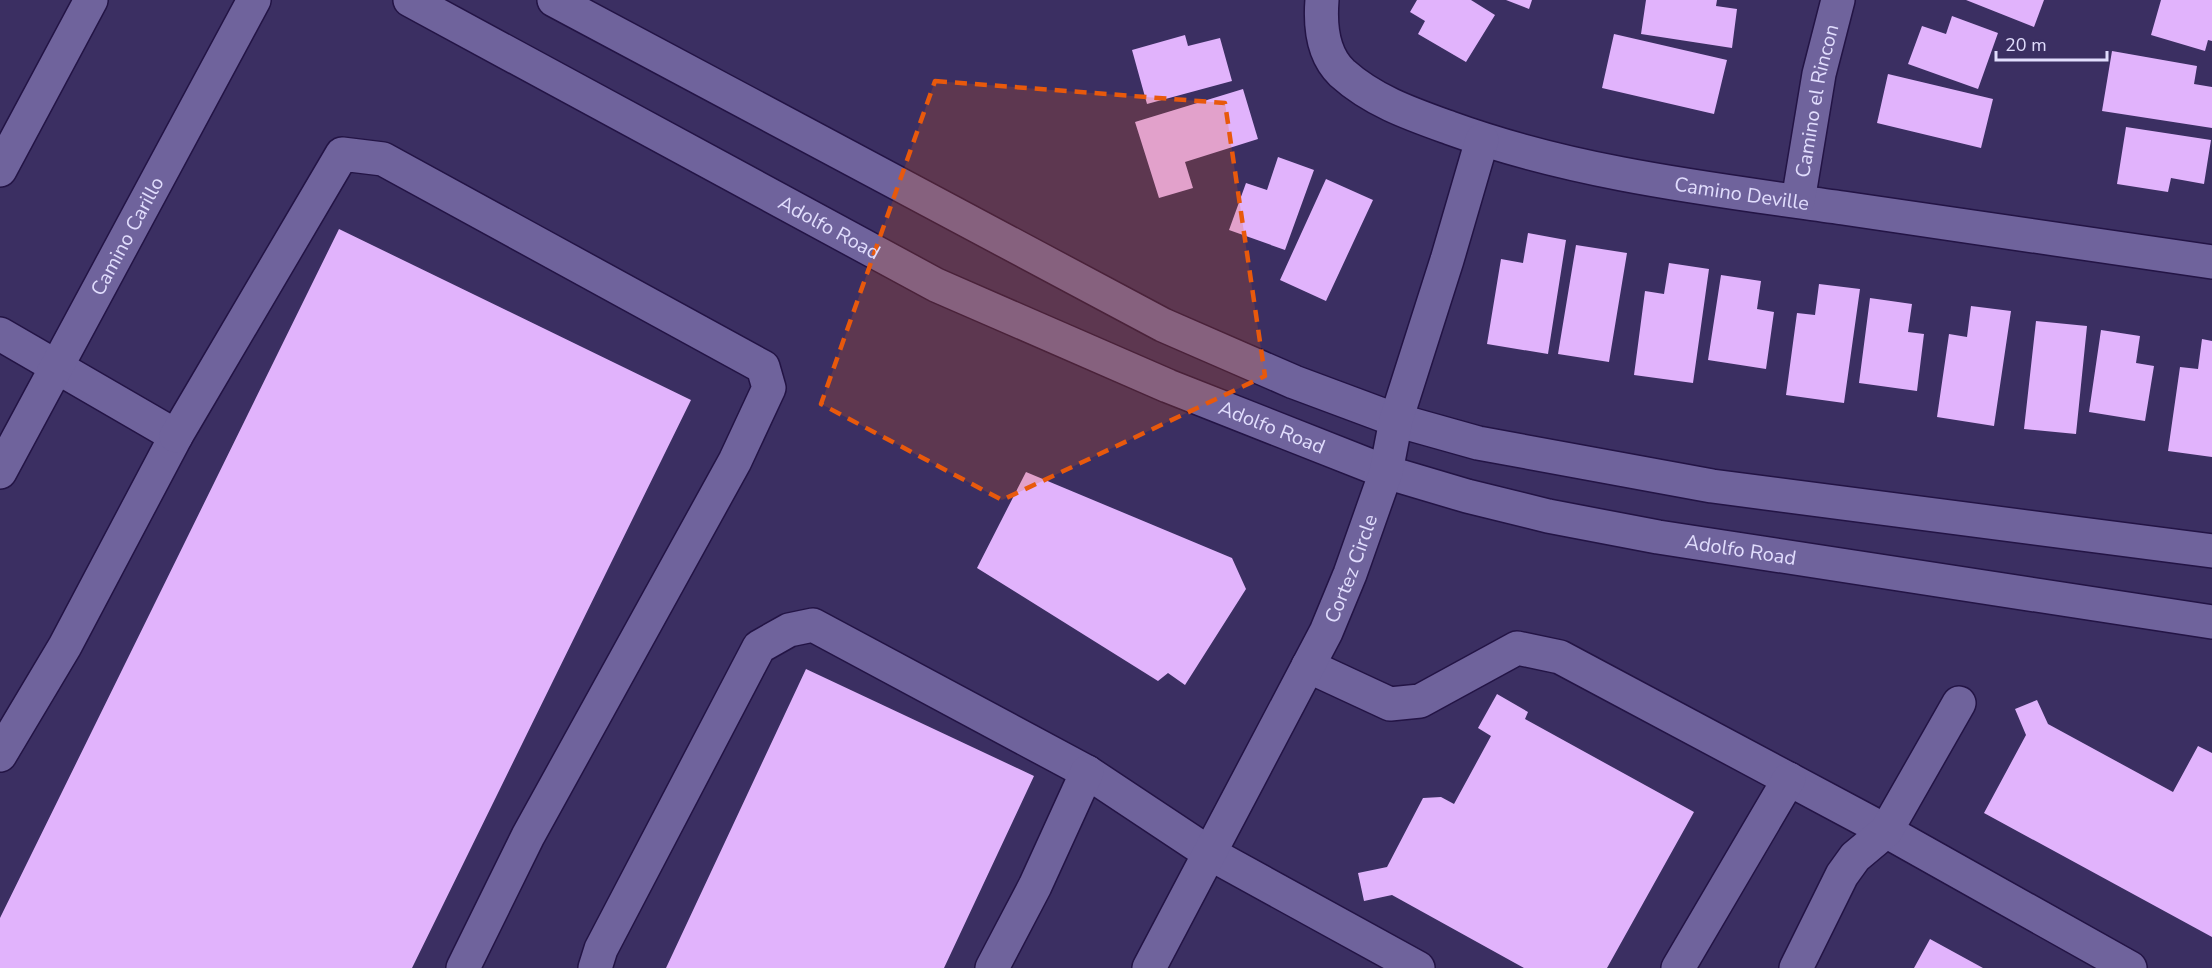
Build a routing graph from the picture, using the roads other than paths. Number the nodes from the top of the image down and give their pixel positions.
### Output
1 (91, 0) edge
2 (254, 0) edge
3 (410, 0) edge
4 (554, 0) edge
5 (1838, 0) edge
6 (1321, 13) edge
7 (1482, 140) junction
8 (0, 170) edge
9 (1798, 201) junction
10 (2212, 262) edge
11 (0, 334) edge
12 (58, 367) junction
13 (1396, 420) junction
14 (176, 436) junction
15 (0, 472) edge
16 (1386, 472) junction
17 (2212, 551) edge
18 (2212, 622) edge
19 (1308, 666) junction
20 (1959, 703) dead end
21 (0, 755) edge
22 (1087, 772) junction
23 (1789, 779) junction
24 (1886, 831) junction
25 (1209, 853) junction
26 (463, 968) edge
27 (595, 968) edge
28 (992, 968) edge
29 (1149, 968) edge
30 (1418, 968) edge
31 (1678, 968) edge
32 (1796, 968) edge
33 (2130, 968) edge

1 - 8 street
2 - 12 street, Camino Carillo
3 - 16 street, Adolfo Road
4 - 13 street
5 - 9 street, Camino el Rincon
6 - 7 street, Camino Deville
7 - 9 street, Camino Deville
7 - 13 street, Cortez Circle
9 - 10 street, Camino Deville
11 - 12 street
12 - 14 street
12 - 15 street, Camino Carillo
13 - 16 street, Cortez Circle
13 - 17 street
14 - 21 street
14 - 26 street
16 - 18 street, Adolfo Road
16 - 19 street, Cortez Circle
19 - 23 street
19 - 25 street, Cortez Circle
20 - 24 street
22 - 25 street
22 - 27 street
22 - 28 street
23 - 24 street
23 - 31 street
24 - 32 street
24 - 33 street
25 - 29 street, Cortez Circle
25 - 30 street

